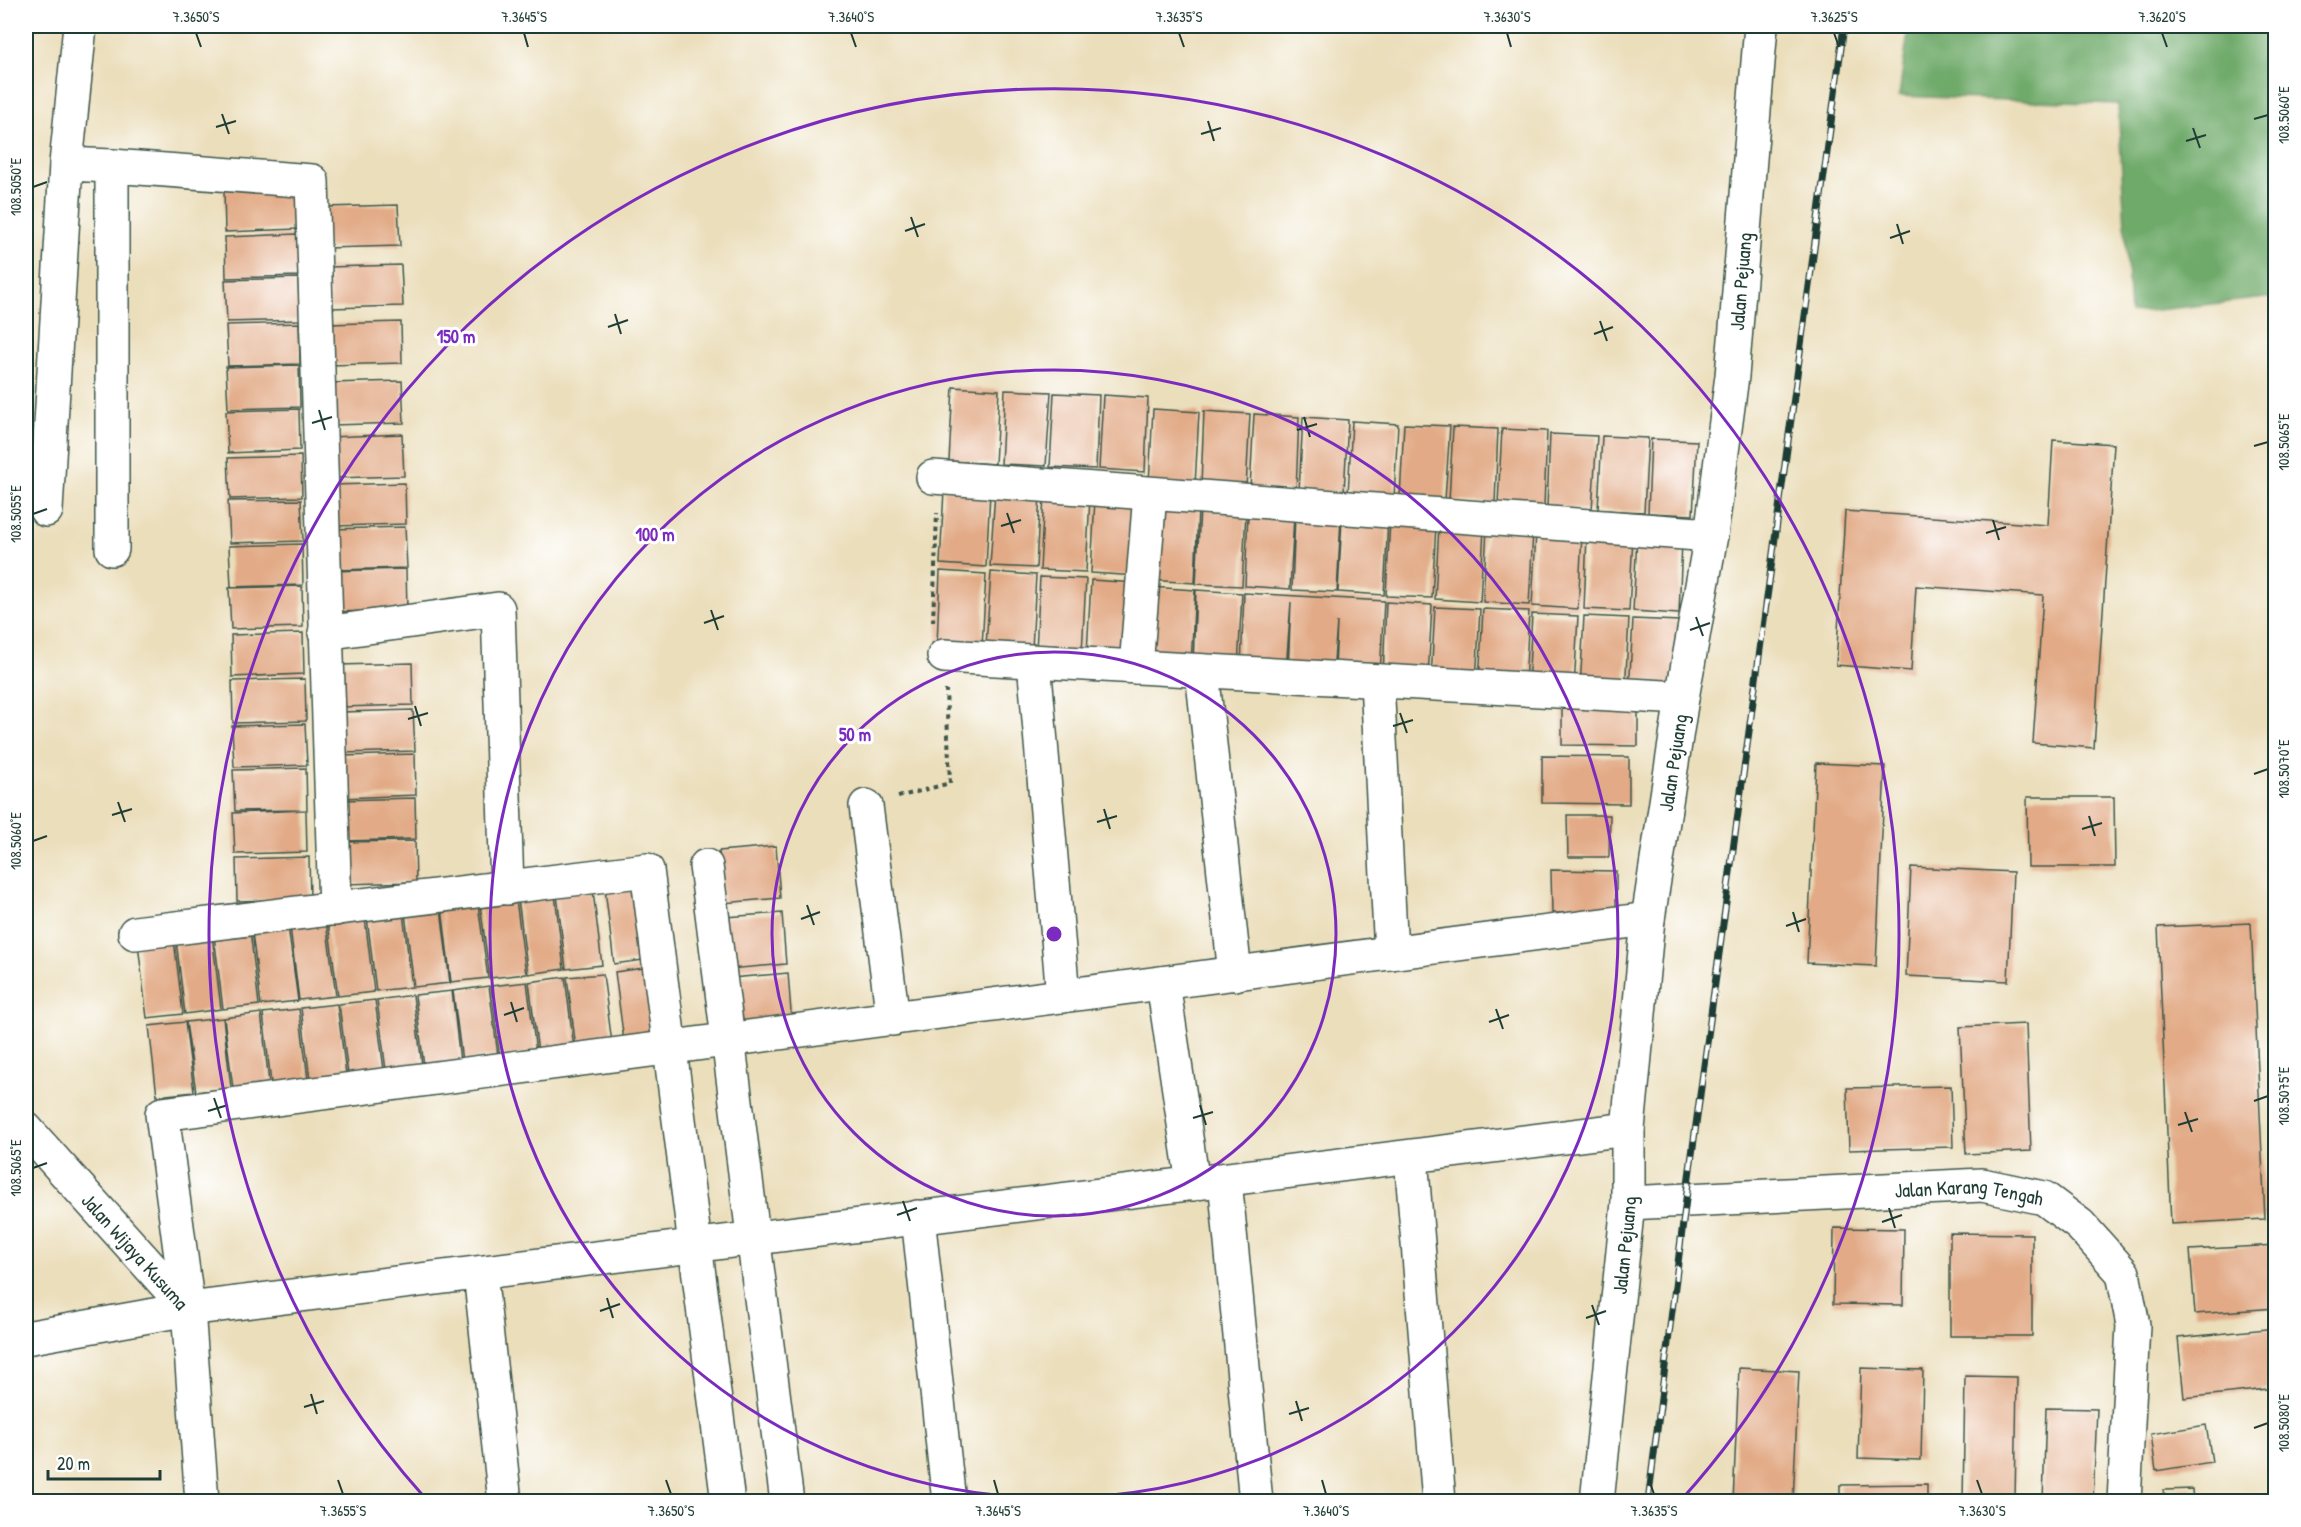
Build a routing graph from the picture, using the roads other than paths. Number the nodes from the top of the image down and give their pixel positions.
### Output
1 (80, 26) edge
2 (1761, 26) edge
3 (66, 164) junction
4 (112, 166) junction
5 (933, 477) dead end
6 (1150, 494) junction
7 (46, 510) dead end
8 (1711, 535) junction
9 (112, 549) dead end
10 (325, 633) junction
11 (944, 656) dead end
12 (1034, 662) junction
13 (1136, 667) junction
14 (1202, 671) junction
15 (1377, 681) junction
16 (1682, 698) junction
17 (866, 806) dead end
18 (706, 866) dead end
19 (507, 888) junction
20 (335, 909) junction
21 (1648, 919) junction
22 (135, 933) dead end
23 (1391, 953) junction
24 (1234, 974) junction
25 (1163, 983) junction
26 (1063, 996) junction
27 (893, 1019) junction
28 (728, 1040) junction
29 (670, 1047) junction
30 (26, 1129) edge
31 (1628, 1129) junction
32 (1411, 1157) junction
33 (1225, 1180) junction
34 (1193, 1184) junction
35 (1628, 1203) junction
36 (918, 1217) junction
37 (753, 1239) junction
38 (695, 1246) junction
39 (480, 1273) junction
40 (188, 1309) junction
41 (26, 1338) edge
42 (202, 1502) edge
43 (505, 1502) edge
44 (728, 1502) edge
45 (787, 1502) edge
46 (949, 1502) edge
47 (1256, 1502) edge
48 (1439, 1502) edge
49 (1597, 1502) edge
50 (2124, 1502) edge

1 - 3 street
2 - 8 street, Jalan Pejuang
3 - 4 street
3 - 7 street
4 - 9 street
4 - 10 street
5 - 6 street
6 - 8 street
6 - 13 street
8 - 16 street, Jalan Pejuang
10 - 19 street
10 - 20 street
11 - 12 street
12 - 13 street
12 - 26 street
13 - 14 street
14 - 15 street
14 - 24 street
15 - 16 street
15 - 23 street
16 - 21 street, Jalan Pejuang
17 - 27 street
18 - 28 street
19 - 20 street
19 - 29 street
20 - 22 street
21 - 23 street
21 - 31 street, Jalan Pejuang
23 - 24 street
24 - 25 street
25 - 26 street
25 - 34 street
26 - 27 street
27 - 28 street
28 - 29 street
28 - 37 street
29 - 38 street
29 - 40 street
30 - 40 street, Jalan Wijaya Kusuma
31 - 32 street
31 - 35 street, Jalan Pejuang
32 - 33 street
32 - 48 street
33 - 34 street
33 - 47 street
34 - 36 street
35 - 49 street, Jalan Pejuang
35 - 50 street, Jalan Karang Tengah
36 - 37 street
36 - 46 street
37 - 38 street
37 - 45 street
38 - 39 street
38 - 44 street
39 - 40 street
39 - 43 street
40 - 41 street
40 - 42 street, Jalan Wijaya Kusuma

